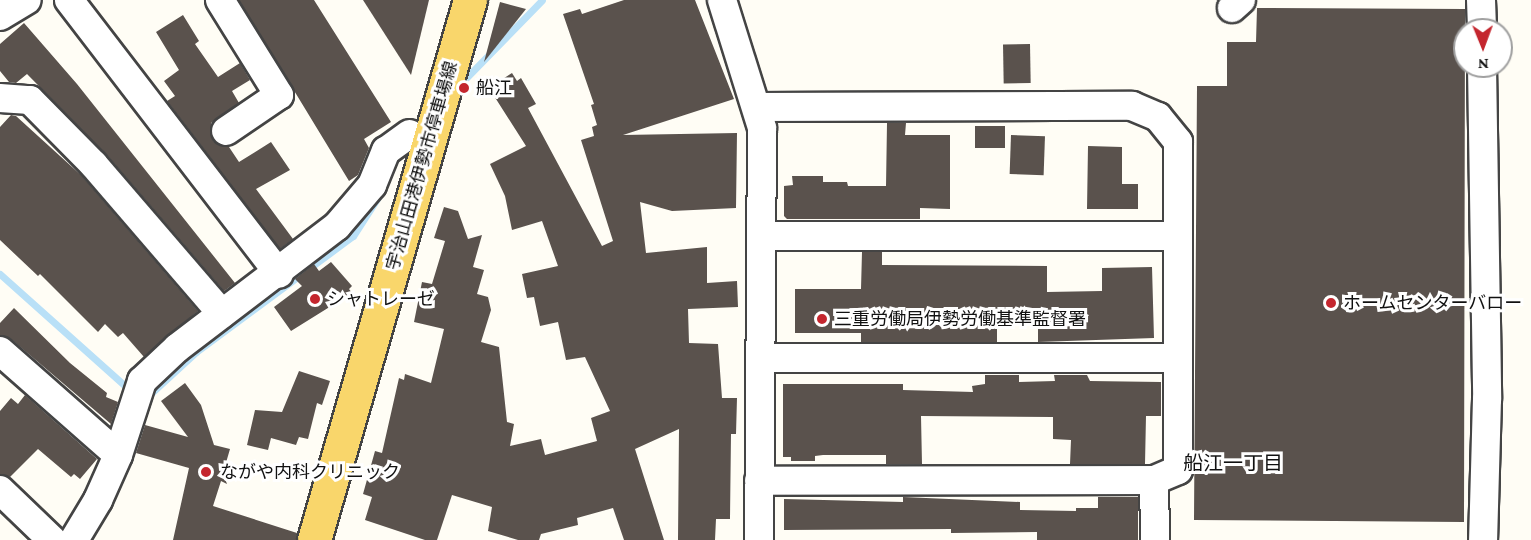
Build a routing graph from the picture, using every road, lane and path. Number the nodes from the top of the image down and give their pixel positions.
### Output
1 (27, 0) edge
2 (69, 0) edge
3 (220, 0) edge
4 (470, 0) edge
5 (722, 0) edge
6 (1481, 0) edge
7 (0, 16) edge
8 (1482, 18) edge
9 (1482, 78) edge
10 (0, 98) edge
11 (757, 107) junction
12 (226, 131) dead end
13 (409, 134) dead end
14 (762, 236) junction
15 (1178, 236) junction
16 (279, 274) junction
17 (222, 314) junction
18 (0, 351) edge
19 (761, 358) junction
20 (1178, 358) junction
21 (118, 455) junction
22 (1154, 480) junction
23 (759, 481) junction
24 (0, 490) edge
25 (52, 540) edge
26 (74, 540) edge
27 (315, 540) edge
28 (759, 540) edge
29 (1155, 540) edge
30 (1483, 540) edge

1 - 7 street
2 - 16 street
3 - 12 street
4 - 27 main road, 宇治山田港伊勢市停車場線
5 - 11 street
6 - 8 street
9 - 30 street
10 - 17 street
11 - 14 street
11 - 15 street
13 - 16 street
14 - 15 street
14 - 19 street
15 - 20 street
16 - 17 street
17 - 21 street
18 - 21 street
19 - 20 street
19 - 23 street
20 - 22 street
21 - 26 street
22 - 23 street
22 - 29 street
23 - 28 street
24 - 25 street

